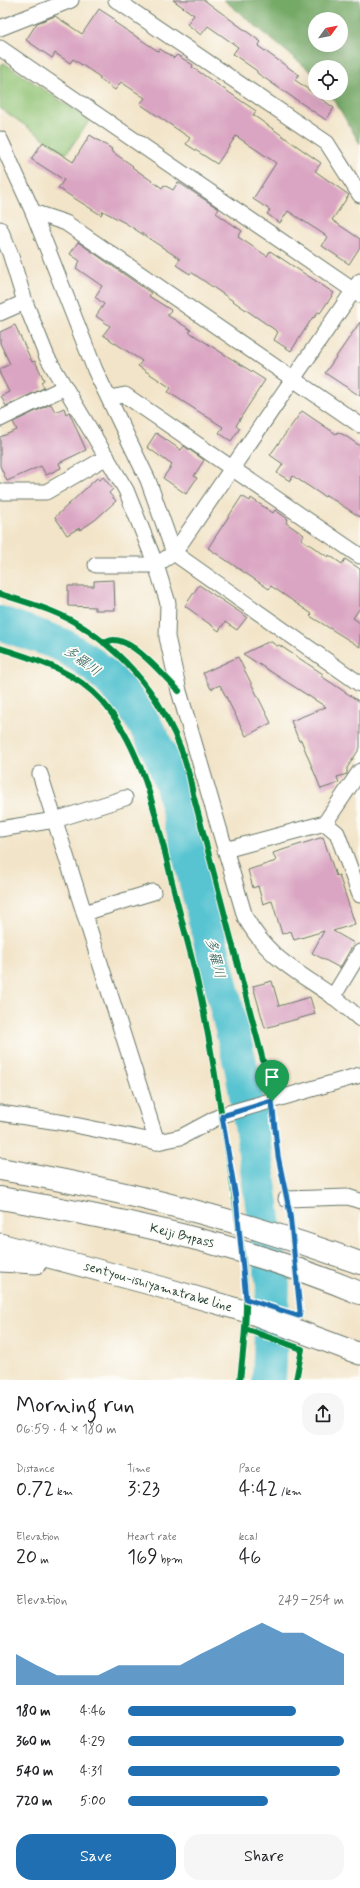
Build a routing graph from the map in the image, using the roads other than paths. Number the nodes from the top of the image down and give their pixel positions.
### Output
1 (71, 0) edge
2 (116, 0) edge
3 (0, 28) edge
4 (0, 48) edge
5 (0, 139) edge
6 (360, 195) edge
7 (33, 212) junction
8 (0, 229) edge
9 (358, 289) edge
10 (25, 302) junction
11 (0, 313) edge
12 (293, 379) junction
13 (66, 387) junction
14 (109, 398) junction
15 (0, 419) edge
16 (360, 425) edge
17 (107, 456) junction
18 (232, 468) junction
19 (0, 491) edge
20 (174, 553) junction
21 (360, 556) edge
22 (96, 565) dead end
23 (156, 565) junction
24 (360, 684) edge
25 (360, 771) edge
26 (40, 774) dead end
27 (125, 798) dead end
28 (55, 820) junction
29 (325, 822) junction
30 (0, 829) edge
31 (226, 850) junction
32 (153, 892) dead end
33 (360, 895) edge
34 (84, 913) junction
35 (360, 952) edge
36 (333, 997) junction
37 (360, 1019) edge
38 (360, 1075) edge
39 (0, 1113) edge
40 (157, 1142) junction
41 (0, 1169) edge
42 (0, 1198) edge
43 (286, 1199) dead end
44 (360, 1201) edge
45 (0, 1244) edge
46 (0, 1261) edge
47 (360, 1263) edge
48 (84, 1267) junction
49 (360, 1293) edge
50 (360, 1354) edge

1 - 3 street
2 - 6 street
4 - 9 street
5 - 7 street
7 - 12 street
7 - 14 street
8 - 10 street
9 - 12 street
10 - 11 street
10 - 13 street
12 - 16 street
12 - 18 street
13 - 15 street
13 - 17 street
14 - 18 street
14 - 20 street
17 - 19 street
17 - 23 street
18 - 20 street
18 - 21 street
20 - 23 street
20 - 24 street
22 - 23 street
23 - 31 street
25 - 29 street
26 - 28 street
27 - 28 street
28 - 30 street
28 - 34 street
29 - 31 street
29 - 33 street
31 - 36 street
32 - 34 street
34 - 40 street
35 - 36 street
36 - 37 street
38 - 40 street
39 - 40 street
41 - 47 highway
42 - 49 highway, Keiji Bypass
43 - 44 street
45 - 48 main road, sentyou-ishiyamatrabe line
46 - 48 main road
48 - 50 main road, sentyou-ishiyamatrabe line

